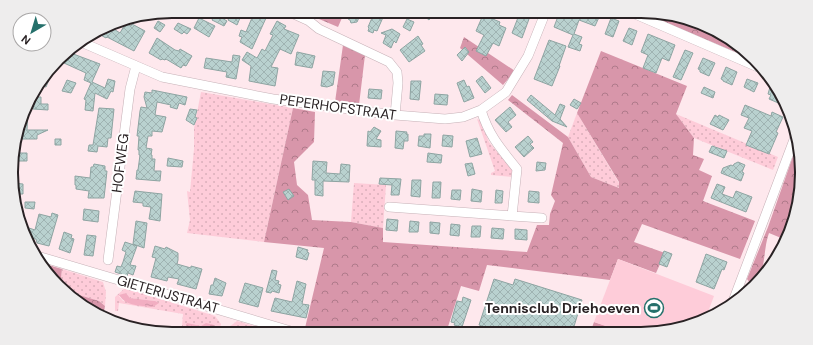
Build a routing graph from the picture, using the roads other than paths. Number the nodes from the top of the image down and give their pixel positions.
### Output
1 (302, 18) edge
2 (543, 18) edge
3 (644, 18) edge
4 (86, 44) edge
5 (751, 64) edge
6 (136, 66) junction
7 (481, 110) junction
8 (395, 115) junction
9 (793, 145) edge
10 (389, 207) dead end
11 (512, 216) junction
12 (542, 218) dead end
13 (44, 258) edge
14 (108, 260) dead end
15 (736, 294) edge
16 (277, 327) edge

1 - 8 street
2 - 7 street, PEPERHOFSTRAAT
3 - 5 street
4 - 6 street, PEPERHOFSTRAAT
6 - 8 street, PEPERHOFSTRAAT
6 - 14 street, HOFWEG
7 - 8 street, PEPERHOFSTRAAT
7 - 11 street
9 - 15 street
10 - 11 street
11 - 12 street
13 - 16 street, GIETERIJSTRAAT

